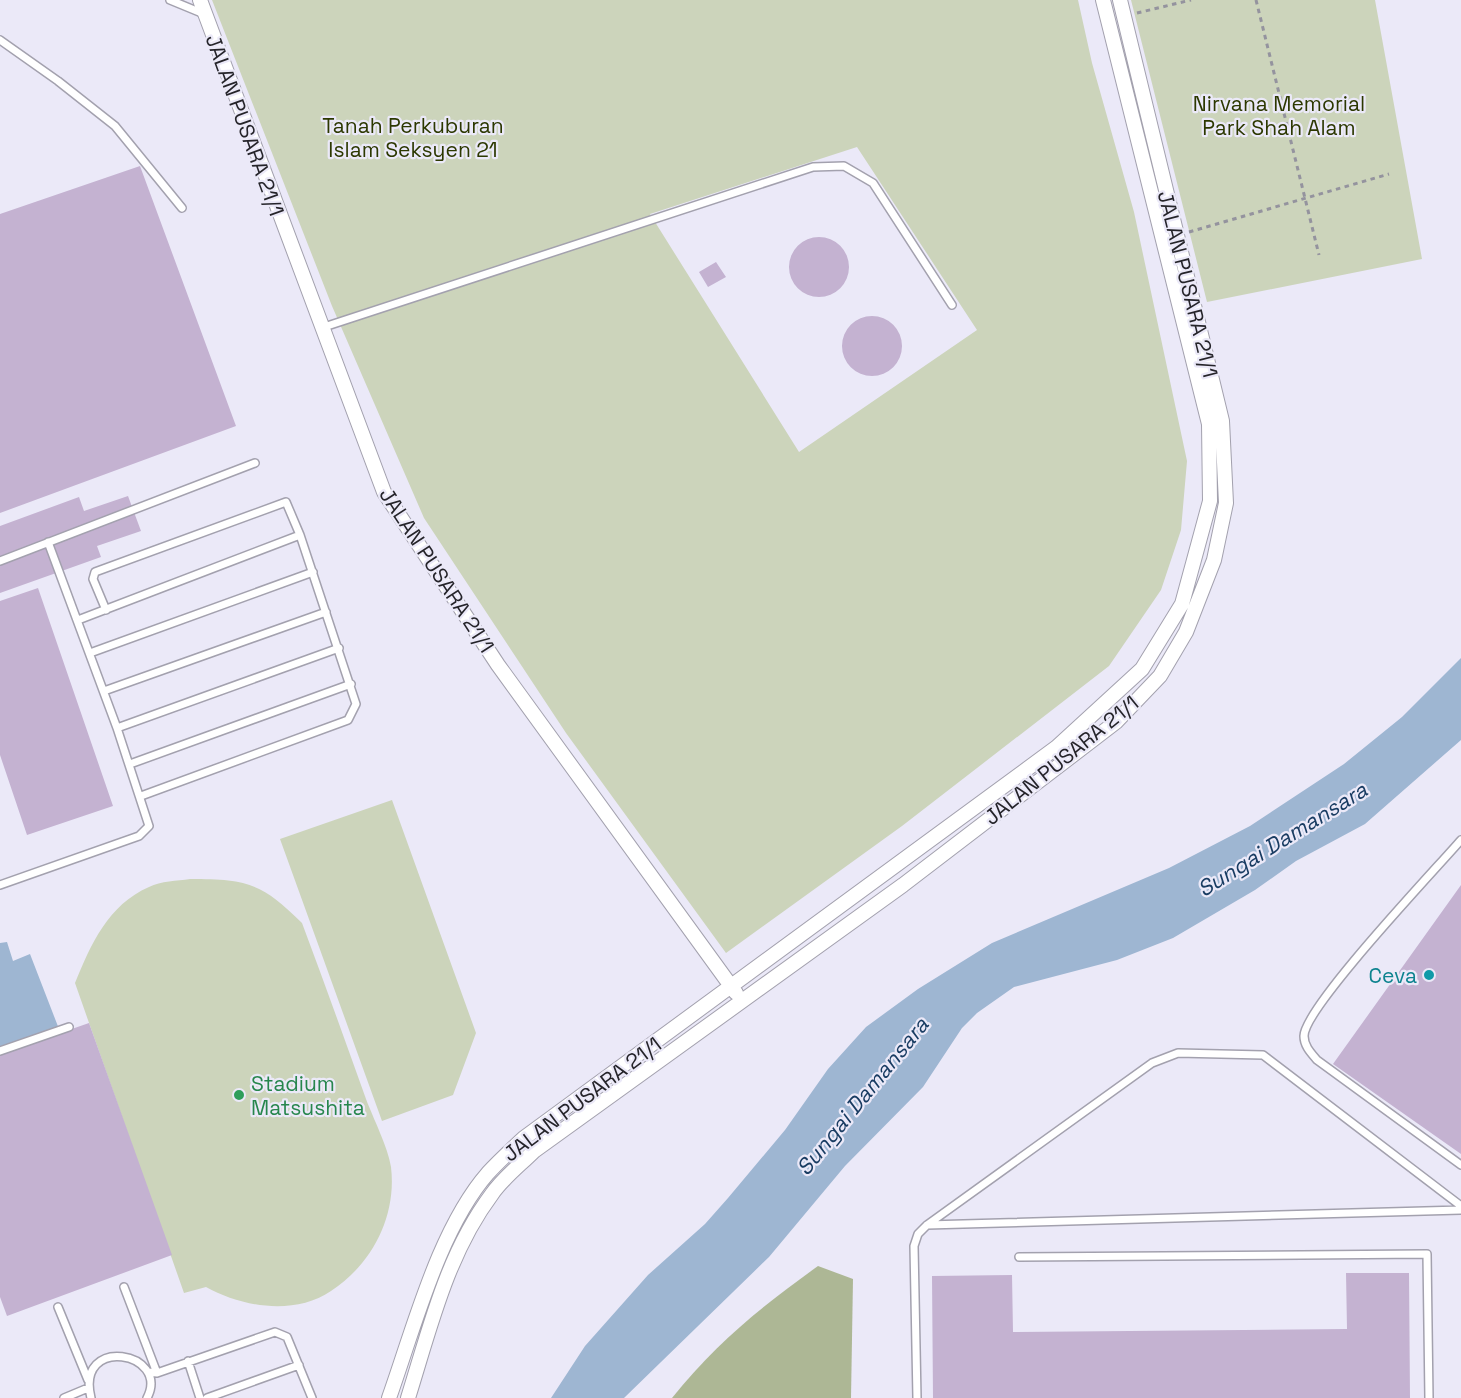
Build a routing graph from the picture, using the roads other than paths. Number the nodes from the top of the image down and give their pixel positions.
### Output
1 (170, 0) edge
2 (200, 0) edge
3 (1103, 0) edge
4 (1120, 0) edge
5 (204, 14) junction
6 (0, 40) edge
7 (182, 208) dead end
8 (952, 305) dead end
9 (321, 328) junction
10 (255, 463) dead end
11 (300, 535) junction
12 (48, 542) junction
13 (0, 561) edge
14 (313, 572) junction
15 (106, 610) junction
16 (326, 612) junction
17 (78, 620) junction
18 (339, 648) junction
19 (90, 653) junction
20 (351, 684) junction
21 (104, 691) junction
22 (117, 728) junction
23 (130, 764) junction
24 (141, 796) junction
25 (1461, 840) edge
26 (0, 885) edge
27 (731, 987) junction
28 (741, 1001) junction
29 (69, 1027) dead end
30 (0, 1051) edge
31 (1461, 1165) edge
32 (1461, 1208) edge
33 (927, 1224) junction
34 (1019, 1257) dead end
35 (124, 1287) dead end
36 (58, 1308) dead end
37 (188, 1361) junction
38 (299, 1365) junction
39 (148, 1372) junction
40 (157, 1373) junction
41 (88, 1384) junction
42 (64, 1398) edge
43 (91, 1398) edge
44 (147, 1398) edge
45 (200, 1398) edge
46 (207, 1398) edge
47 (312, 1398) edge
48 (389, 1398) edge
49 (408, 1398) edge
50 (917, 1398) edge
51 (1429, 1398) edge

1 - 5 lane
2 - 5 street, JALAN PUSARA 21/1
3 - 27 street, JALAN PUSARA 21/1
4 - 28 street, JALAN PUSARA 21/1
5 - 9 street, JALAN PUSARA 21/1
6 - 7 lane
8 - 9 lane
9 - 27 street, JALAN PUSARA 21/1
10 - 12 lane
11 - 14 lane
11 - 15 lane
11 - 15 lane
12 - 13 lane
12 - 17 lane
14 - 16 lane
14 - 19 lane
15 - 17 lane
16 - 18 lane
16 - 21 lane
17 - 19 lane
18 - 20 lane
18 - 22 lane
19 - 21 lane
20 - 23 lane
20 - 24 lane
21 - 22 lane
22 - 23 lane
23 - 24 lane
24 - 26 lane
25 - 31 lane
27 - 28 street, JALAN PUSARA 21/1
27 - 48 street, JALAN PUSARA 21/1
28 - 49 street, JALAN PUSARA 21/1
29 - 30 lane
32 - 33 lane
32 - 33 lane
33 - 50 lane
34 - 51 lane
35 - 40 lane
36 - 41 lane
37 - 38 lane
37 - 40 lane
37 - 45 lane
38 - 46 lane
38 - 47 lane
39 - 40 lane
39 - 41 lane
39 - 44 lane
41 - 42 lane
41 - 43 lane

